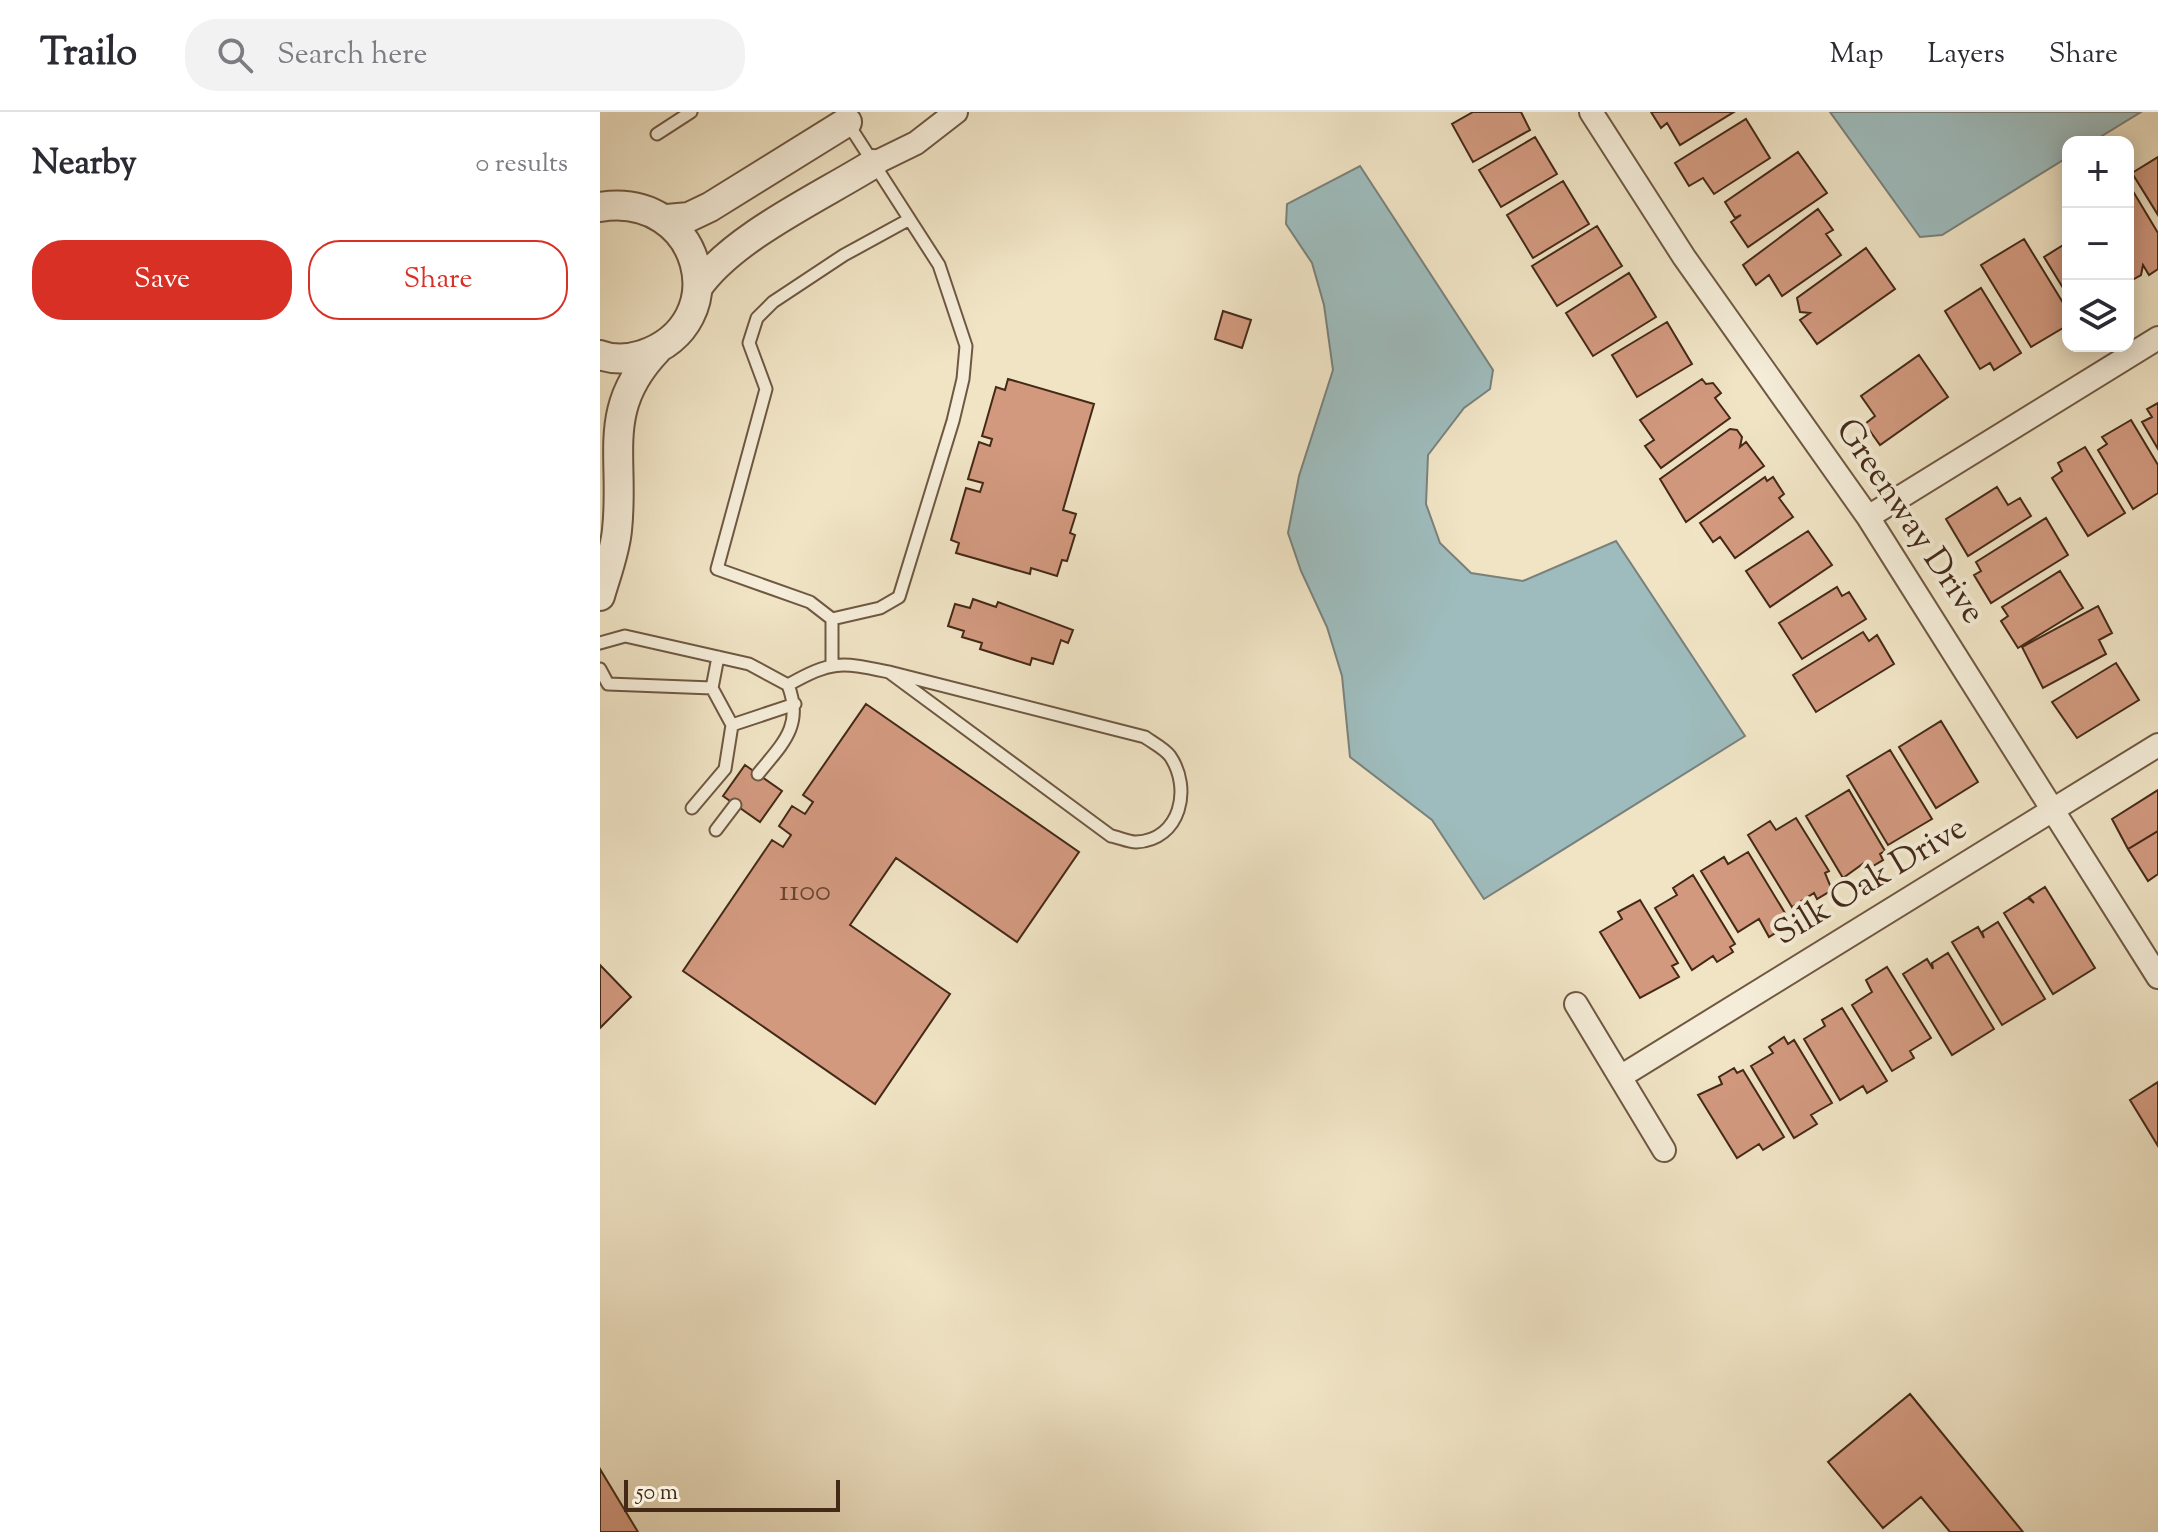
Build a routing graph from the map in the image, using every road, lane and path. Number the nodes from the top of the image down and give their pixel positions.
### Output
1 (691, 112) edge
2 (956, 112) edge
3 (1591, 112) edge
4 (850, 115) edge
5 (657, 134) dead end
6 (873, 164) junction
7 (600, 207) edge
8 (667, 219) junction
9 (908, 220) junction
10 (698, 287) junction
11 (2158, 338) edge
12 (657, 350) junction
13 (600, 355) edge
14 (1868, 517) junction
15 (600, 596) edge
16 (832, 619) junction
17 (600, 643) edge
18 (718, 657) junction
19 (832, 663) junction
20 (600, 669) edge
21 (889, 672) junction
22 (788, 685) junction
23 (712, 688) junction
24 (795, 704) junction
25 (732, 725) junction
26 (2158, 745) edge
27 (758, 774) dead end
28 (735, 805) dead end
29 (692, 808) dead end
30 (2054, 810) junction
31 (716, 830) dead end
32 (2158, 977) edge
33 (1576, 1004) dead end
34 (1620, 1077) junction
35 (1664, 1150) dead end

1 - 5 lane
2 - 6 street
3 - 14 street, Greenway Drive
4 - 6 lane
4 - 8 street
6 - 9 lane
6 - 10 street
7 - 8 street
8 - 10 street
9 - 16 lane
9 - 16 lane
10 - 12 street
11 - 14 street
12 - 13 street
12 - 15 street
14 - 30 street, Greenway Drive
16 - 19 lane
17 - 18 lane
18 - 22 lane
18 - 23 lane
19 - 21 lane
19 - 22 lane
20 - 23 lane
21 - 21 lane
22 - 24 lane
23 - 25 lane
24 - 25 lane
24 - 27 lane
25 - 29 lane
26 - 30 street, Silk Oak Drive
28 - 31 lane
30 - 32 street, Greenway Drive
30 - 34 street, Silk Oak Drive
33 - 34 street
34 - 35 street

